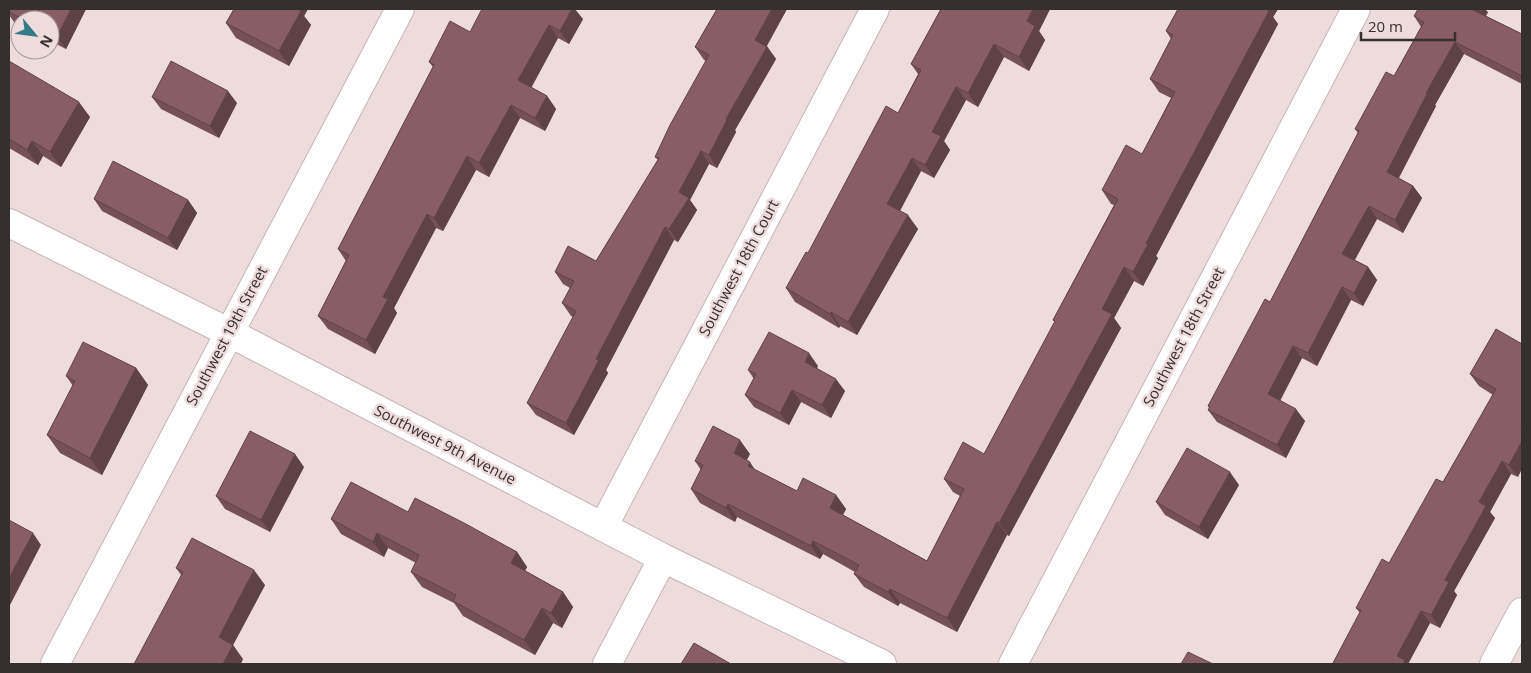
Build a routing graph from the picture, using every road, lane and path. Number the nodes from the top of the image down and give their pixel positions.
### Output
1 (400, 9) edge
2 (876, 9) edge
3 (1356, 9) edge
4 (9, 223) edge
5 (230, 333) junction
6 (603, 527) junction
7 (663, 558) junction
8 (1522, 612) edge
9 (55, 664) edge
10 (607, 664) edge
11 (882, 664) edge
12 (1012, 664) edge
13 (1494, 664) edge

1 - 5 street, Southwest 19th Street
2 - 6 street, Southwest 18th Court
3 - 12 street, Southwest 18th Street
4 - 5 street, Southwest 9th Avenue
5 - 6 street, Southwest 9th Avenue
5 - 9 street, Southwest 19th Street
6 - 7 street, Southwest 9th Avenue
7 - 10 street
7 - 11 street, Southwest 9th Avenue
8 - 13 street

